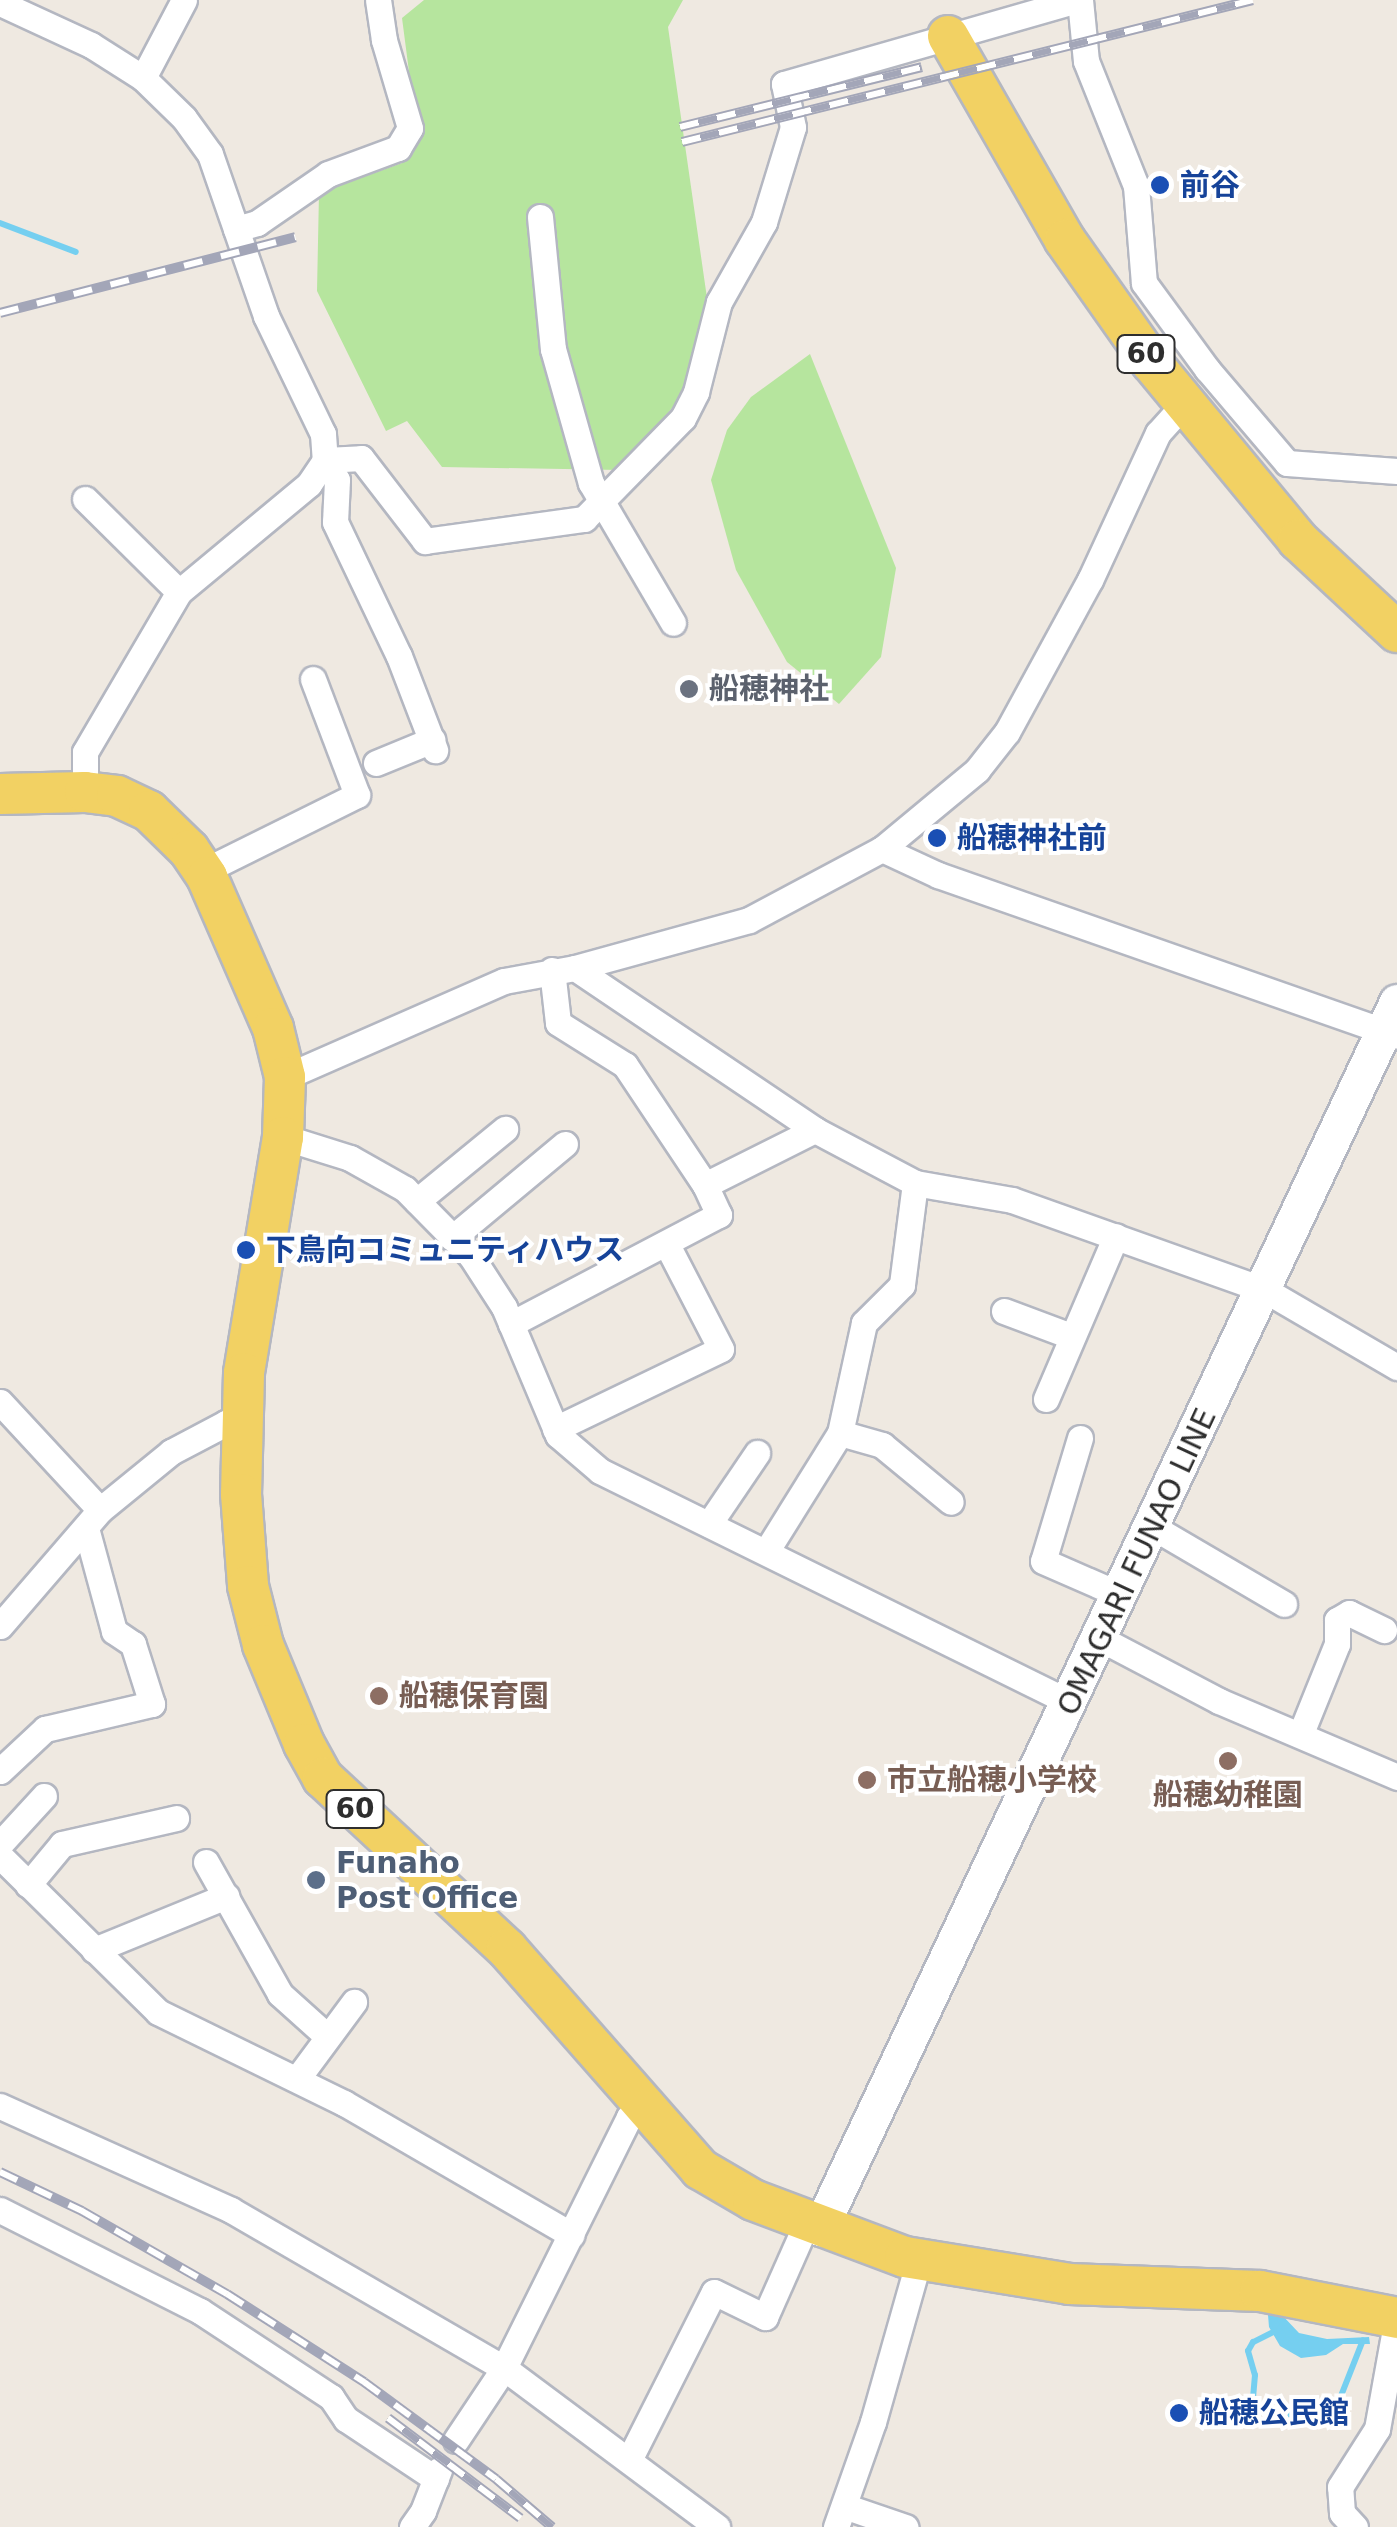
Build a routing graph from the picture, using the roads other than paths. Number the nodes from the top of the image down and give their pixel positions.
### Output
1 (184, 0) edge
2 (378, 0) edge
3 (1078, 0) edge
4 (0, 3) edge
5 (948, 36) junction
6 (143, 78) junction
7 (540, 217) dead end
8 (236, 229) junction
9 (1184, 404) junction
10 (325, 460) junction
11 (1397, 471) edge
12 (85, 499) dead end
13 (601, 505) junction
14 (178, 592) junction
15 (673, 623) dead end
16 (1397, 632) edge
17 (313, 679) dead end
18 (376, 763) dead end
19 (84, 792) junction
20 (0, 794) edge
21 (882, 849) junction
22 (204, 871) junction
23 (564, 968) junction
24 (1392, 1023) edge
25 (285, 1077) junction
26 (505, 1129) dead end
27 (814, 1130) junction
28 (283, 1138) junction
29 (564, 1144) dead end
30 (915, 1183) junction
31 (705, 1185) junction
32 (417, 1202) junction
33 (1116, 1236) junction
34 (452, 1238) junction
35 (666, 1243) junction
36 (1264, 1290) junction
37 (1004, 1311) dead end
38 (511, 1324) junction
39 (1071, 1336) junction
40 (1397, 1367) edge
41 (1046, 1399) dead end
42 (0, 1402) edge
43 (240, 1420) junction
44 (555, 1429) junction
45 (840, 1434) junction
46 (1080, 1438) dead end
47 (757, 1452) dead end
48 (951, 1502) dead end
49 (93, 1519) junction
50 (710, 1524) junction
51 (1153, 1527) junction
52 (766, 1552) junction
53 (1121, 1594) junction
54 (1284, 1604) dead end
55 (0, 1626) edge
56 (1384, 1630) dead end
57 (1101, 1639) junction
58 (1071, 1703) junction
59 (1301, 1734) junction
60 (0, 1771) edge
61 (1397, 1777) edge
62 (44, 1796) dead end
63 (176, 1818) dead end
64 (0, 1844) edge
65 (206, 1862) dead end
66 (10, 1872) edge
67 (226, 1896) junction
68 (94, 1950) junction
69 (354, 2002) dead end
70 (328, 2037) junction
71 (297, 2079) junction
72 (642, 2105) junction
73 (0, 2106) edge
74 (0, 2210) edge
75 (814, 2225) junction
76 (572, 2234) junction
77 (919, 2259) junction
78 (1397, 2318) edge
79 (504, 2368) junction
80 (456, 2440) dead end
81 (630, 2460) junction
82 (840, 2517) edge
83 (412, 2527) edge
84 (716, 2527) edge
85 (905, 2527) edge
86 (1355, 2527) edge

1 - 6 street
2 - 8 street
3 - 5 street
3 - 11 street
4 - 6 street
5 - 9 main road, 60
5 - 13 street
6 - 8 street
7 - 13 street
8 - 10 street
9 - 16 main road, 60
9 - 21 street
10 - 13 street
10 - 14 street
10 - 18 street
12 - 14 street
13 - 15 street
14 - 19 street
17 - 22 street
19 - 20 main road, 60
19 - 22 main road, 60
21 - 23 street
21 - 24 street
22 - 25 main road, 60
23 - 25 street
23 - 27 street
23 - 31 street
24 - 36 main road, OMAGARI FUNAO LINE
25 - 28 main road, 60
26 - 32 street
27 - 30 street
27 - 31 street
28 - 32 street
28 - 43 main road, 60
29 - 34 street
30 - 33 street
30 - 45 street
31 - 35 street
32 - 34 street
33 - 36 street
33 - 39 street
34 - 38 street
35 - 38 street
35 - 44 street
36 - 40 street
36 - 51 main road, OMAGARI FUNAO LINE
37 - 39 street
38 - 44 street
39 - 41 street
42 - 49 street
43 - 49 street
43 - 72 main road, 60
44 - 50 street
45 - 48 street
45 - 52 street
46 - 53 street
47 - 50 street
49 - 55 street
49 - 60 street
50 - 52 street
51 - 53 main road, OMAGARI FUNAO LINE
51 - 54 street
52 - 58 street
53 - 57 main road, OMAGARI FUNAO LINE
56 - 59 street
57 - 58 main road, OMAGARI FUNAO LINE
57 - 59 street
58 - 75 main road, OMAGARI FUNAO LINE
59 - 61 street
62 - 64 street
63 - 66 street
65 - 67 street
66 - 68 street
67 - 68 street
67 - 70 street
68 - 71 street
69 - 70 street
70 - 71 street
71 - 76 street
72 - 75 main road, 60
72 - 76 street
73 - 79 street
74 - 83 street
75 - 77 main road, 60
75 - 81 street
76 - 79 street
77 - 78 main road, 60
77 - 82 street
78 - 86 street
79 - 80 street
79 - 81 street
81 - 84 street
82 - 85 street

